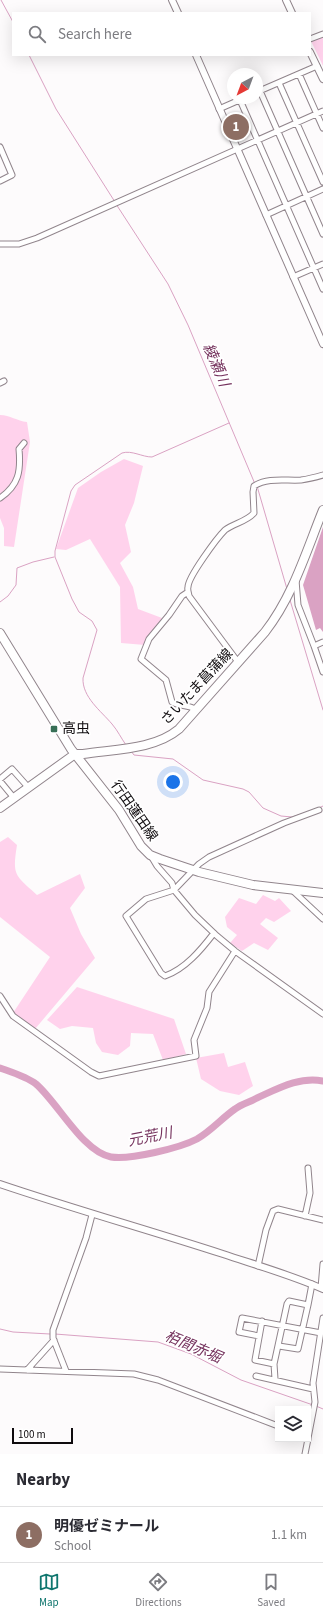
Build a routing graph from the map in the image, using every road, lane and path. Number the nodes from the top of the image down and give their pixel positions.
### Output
1 (172, 0) edge
2 (286, 0) edge
3 (178, 12) edge
4 (292, 12) edge
5 (323, 34) edge
6 (311, 39) edge
7 (311, 54) edge
8 (196, 56) edge
9 (317, 66) junction
10 (299, 74) junction
11 (323, 79) edge
12 (279, 83) junction
13 (263, 90) edge
14 (263, 100) edge
15 (230, 104) edge
16 (244, 104) edge
17 (219, 109) junction
18 (323, 111) edge
19 (317, 114) junction
20 (297, 122) junction
21 (323, 128) edge
22 (278, 130) junction
23 (257, 139) junction
24 (0, 147) edge
25 (236, 148) junction
26 (0, 181) edge
27 (323, 182) edge
28 (323, 189) edge
29 (307, 196) junction
30 (286, 206) junction
31 (266, 215) junction
32 (323, 234) edge
33 (0, 244) edge
34 (323, 264) edge
35 (314, 268) junction
36 (294, 277) junction
37 (323, 289) edge
38 (320, 331) edge
39 (323, 344) edge
40 (24, 443) dead end
41 (323, 475) edge
42 (0, 498) edge
43 (323, 510) edge
44 (294, 582) junction
45 (188, 592) junction
46 (0, 633) edge
47 (323, 642) edge
48 (314, 646) junction
49 (238, 662) junction
50 (322, 669) edge
51 (196, 710) junction
52 (75, 754) junction
53 (0, 780) edge
54 (28, 788) junction
55 (14, 798) junction
56 (0, 808) edge
57 (319, 810) dead end
58 (150, 855) junction
59 (194, 870) junction
60 (292, 889) junction
61 (174, 890) junction
62 (323, 893) edge
63 (323, 919) edge
64 (214, 933) junction
65 (235, 951) junction
66 (0, 996) edge
67 (323, 1014) edge
68 (308, 1168) dead end
69 (0, 1184) edge
70 (92, 1214) junction
71 (305, 1216) junction
72 (323, 1220) edge
73 (323, 1264) edge
74 (258, 1266) junction
75 (312, 1284) junction
76 (322, 1289) edge
77 (308, 1305) junction
78 (323, 1318) edge
79 (262, 1321) junction
80 (282, 1326) junction
81 (302, 1329) junction
82 (321, 1333) edge
83 (260, 1336) junction
84 (54, 1339) junction
85 (278, 1346) junction
86 (274, 1364) junction
87 (0, 1369) edge
88 (27, 1370) junction
89 (66, 1371) junction
90 (256, 1376) dead end
91 (275, 1379) junction
92 (313, 1389) junction
93 (311, 1424) edge
94 (275, 1425) edge
95 (307, 1442) edge
96 (305, 1454) edge

1 - 3 street
2 - 4 street
5 - 6 street
7 - 9 street
8 - 17 street
9 - 10 street
9 - 11 street
10 - 12 street
10 - 19 street
12 - 13 street
12 - 20 street
14 - 22 street
15 - 17 street
16 - 23 street
17 - 25 street
18 - 19 street
19 - 20 street
19 - 21 street
20 - 22 street
20 - 27 street
22 - 23 street
22 - 29 street
23 - 25 street
23 - 30 street
24 - 26 street
25 - 31 street
25 - 33 street
28 - 29 street
29 - 30 street
29 - 32 street
30 - 31 street
30 - 35 street
31 - 36 street
34 - 35 street
35 - 36 street
35 - 37 street
36 - 38 street
38 - 39 street
40 - 42 street
41 - 45 street
43 - 44 main road
44 - 48 street
44 - 49 main road, さいたま菖蒲線
45 - 49 street
45 - 51 street
46 - 52 main road, 行田蓮田線
47 - 48 street
48 - 50 street
49 - 51 main road, さいたま菖蒲線
51 - 52 main road, さいたま菖蒲線
52 - 54 main road, さいたま菖蒲線
52 - 58 main road, 行田蓮田線
53 - 54 street
53 - 55 street
54 - 55 main road, さいたま菖蒲線
55 - 56 main road, さいたま菖蒲線
57 - 59 street
58 - 59 main road, 行田蓮田線
58 - 61 street
59 - 60 main road, 行田蓮田線
59 - 61 street
60 - 62 main road, 行田蓮田線
60 - 63 street
61 - 64 street
61 - 64 street
64 - 65 street
65 - 66 street
65 - 67 street
68 - 71 street
69 - 70 street
70 - 74 street
70 - 84 street
71 - 72 street
71 - 74 street
73 - 76 street
74 - 75 street
75 - 76 street
75 - 77 street
77 - 80 street
77 - 81 street
78 - 82 street
79 - 80 street
79 - 83 street
79 - 83 street
80 - 81 street
80 - 85 street
81 - 82 street
81 - 85 street
82 - 92 street
83 - 86 street
84 - 88 street
84 - 89 street
85 - 86 street
86 - 91 street
87 - 88 street
88 - 89 street
89 - 94 street
90 - 91 street
91 - 92 street
92 - 93 street
95 - 96 street

